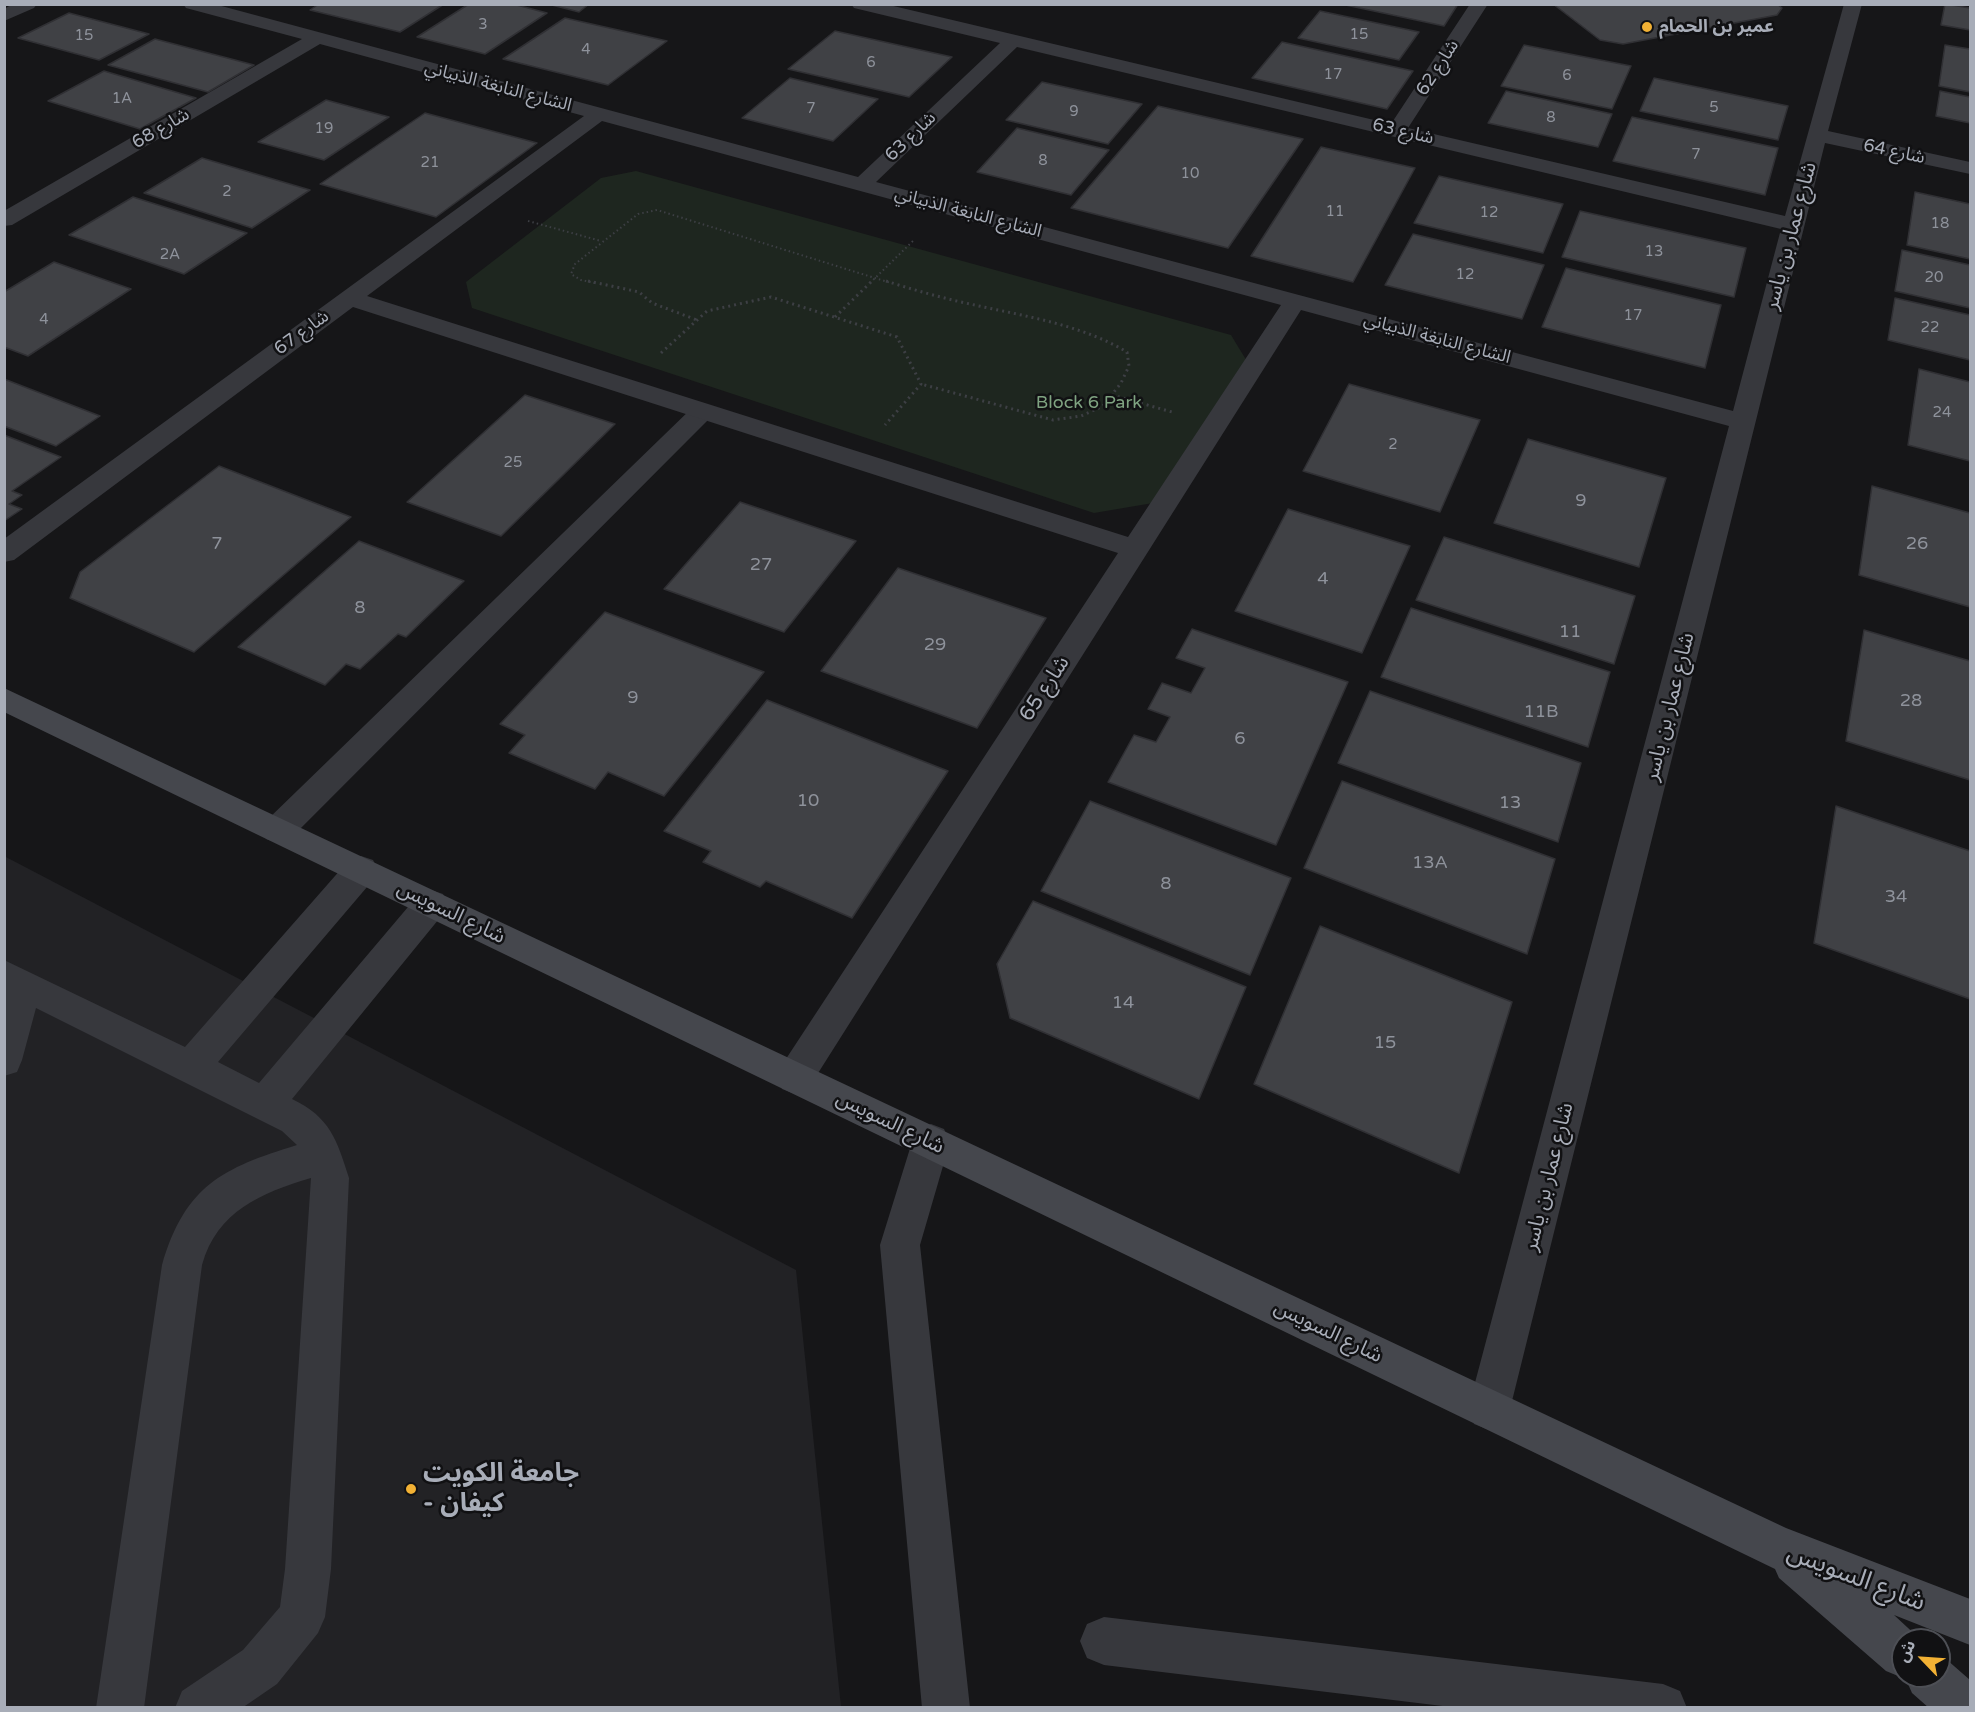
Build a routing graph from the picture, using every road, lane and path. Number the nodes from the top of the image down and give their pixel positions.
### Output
1 (28, 4) edge
2 (192, 4) edge
3 (860, 4) edge
4 (1479, 4) edge
5 (1853, 4) edge
6 (4, 16) edge
7 (318, 38) junction
8 (1013, 41) junction
9 (599, 114) junction
10 (1396, 131) junction
11 (1817, 135) junction
12 (1971, 168) edge
13 (861, 184) junction
14 (475, 206) junction
15 (948, 208) junction
16 (4, 220) edge
17 (1793, 225) junction
18 (602, 242) junction
19 (875, 278) junction
20 (350, 298) junction
21 (1295, 301) junction
22 (835, 317) junction
23 (697, 320) junction
24 (921, 384) junction
25 (625, 386) junction
26 (1112, 395) junction
27 (703, 411) junction
28 (1743, 422) junction
29 (1215, 425) junction
30 (855, 459) junction
31 (1135, 549) junction
32 (4, 552) edge
33 (4, 699) edge
34 (278, 830) junction
35 (361, 870) junction
36 (431, 903) junction
37 (14, 980) edge
38 (4, 1060) edge
39 (191, 1067) junction
40 (795, 1077) junction
41 (264, 1105) junction
42 (931, 1142) junction
43 (323, 1156) junction
44 (1489, 1409) junction
45 (1775, 1546) junction
46 (1971, 1622) edge
47 (1104, 1641) dead end
48 (1891, 1644) edge
49 (1943, 1688) edge
50 (120, 1707) edge
51 (199, 1707) edge
52 (946, 1707) edge
53 (1664, 1707) edge
54 (1966, 1707) edge

1 - 6 street
2 - 7 street, الشارع النابغة الذبياني
3 - 8 street, شارع 63
4 - 10 street, شارع 62
5 - 11 street, شارع عمار بن ياسر
7 - 9 street, الشارع النابغة الذبياني
7 - 16 street, شارع 68
8 - 10 street, شارع 63
8 - 13 street, شارع 63
9 - 13 street, الشارع النابغة الذبياني
9 - 14 street, شارع 67
10 - 17 street, شارع 63
11 - 12 street, شارع 64
11 - 17 street, شارع عمار بن ياسر
13 - 15 street, الشارع النابغة الذبياني
14 - 18 path
14 - 20 street, شارع 67
15 - 19 path
15 - 21 street, الشارع النابغة الذبياني
17 - 28 street, شارع عمار بن ياسر
18 - 19 path
18 - 23 path
19 - 22 path
19 - 26 path
20 - 25 street
20 - 32 street, شارع 67
21 - 28 street, الشارع النابغة الذبياني
21 - 29 street, شارع 65
22 - 23 path
22 - 24 path
23 - 25 path
24 - 26 path
24 - 30 path
25 - 27 street
26 - 29 path
27 - 30 street
27 - 34 street
28 - 44 street, شارع عمار بن ياسر
29 - 31 street, شارع 65
30 - 31 street
31 - 40 street, شارع 65
33 - 34 street, شارع السويس
34 - 35 street, شارع السويس
35 - 36 street, شارع السويس
35 - 39 street
36 - 40 street, شارع السويس
36 - 41 street
37 - 38 street
37 - 39 street
39 - 41 street
40 - 42 street, شارع السويس
41 - 43 street
42 - 44 street, شارع السويس
42 - 52 street
43 - 50 street
43 - 51 street
44 - 45 street, شارع السويس
45 - 46 street, شارع السويس
45 - 48 street, شارع السويس
47 - 53 street
49 - 54 street

